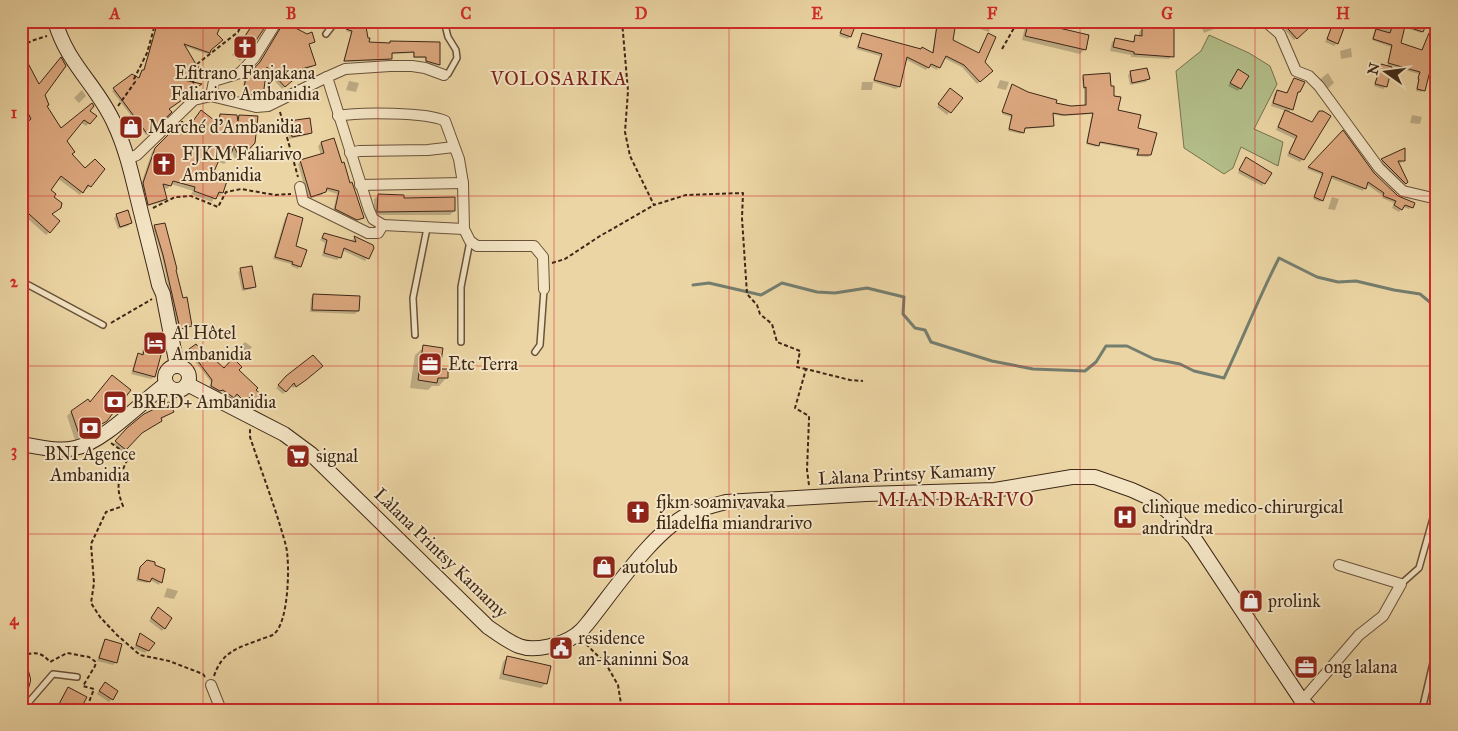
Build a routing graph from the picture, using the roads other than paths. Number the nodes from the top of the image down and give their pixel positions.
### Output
1 (277, 21) edge
2 (336, 21) edge
3 (444, 21) edge
4 (1266, 21) edge
5 (57, 27) edge
6 (326, 34) dead end
7 (444, 75) joint
8 (326, 77) junction
9 (211, 96) junction
10 (338, 116) junction
11 (454, 147) junction
12 (350, 153) junction
13 (128, 159) junction
14 (463, 183) junction
15 (360, 185) junction
16 (297, 191) road end
17 (1437, 199) edge
18 (383, 225) junction
19 (427, 228) junction
20 (464, 229) junction
21 (470, 241) junction
22 (21, 281) edge
23 (544, 289) joint
24 (103, 325) road end
25 (415, 335) dead end
26 (461, 342) dead end
27 (535, 352) dead end
28 (177, 366) junction
29 (166, 384) junction
30 (187, 384) junction
31 (21, 444) edge
32 (1437, 504) edge
33 (1338, 565) dead end
34 (1401, 584) junction
35 (1437, 646) edge
36 (21, 672) edge
37 (78, 677) dead end
38 (211, 685) road end
39 (21, 686) edge
40 (21, 706) edge
41 (1305, 707) edge
42 (221, 710) edge
43 (1422, 710) edge

1 - 9 street
2 - 6 lane
3 - 7 lane
4 - 17 street
5 - 13 street
7 - 8 street
8 - 9 street
8 - 10 street
9 - 13 street
10 - 11 street
10 - 12 street
11 - 12 street
11 - 14 street
12 - 15 street
13 - 28 street
14 - 15 street
14 - 20 street
15 - 18 street
16 - 18 street
18 - 19 street
19 - 20 street
19 - 25 lane
20 - 21 street
21 - 23 street
21 - 26 lane
22 - 24 lane
23 - 27 lane
28 - 29 street
28 - 30 street
29 - 30 street
29 - 31 street
30 - 41 street, Làlana Printsy Kamamy
32 - 34 lane
33 - 34 street
34 - 41 street
35 - 43 lane
36 - 39 street
37 - 40 lane
38 - 42 street

